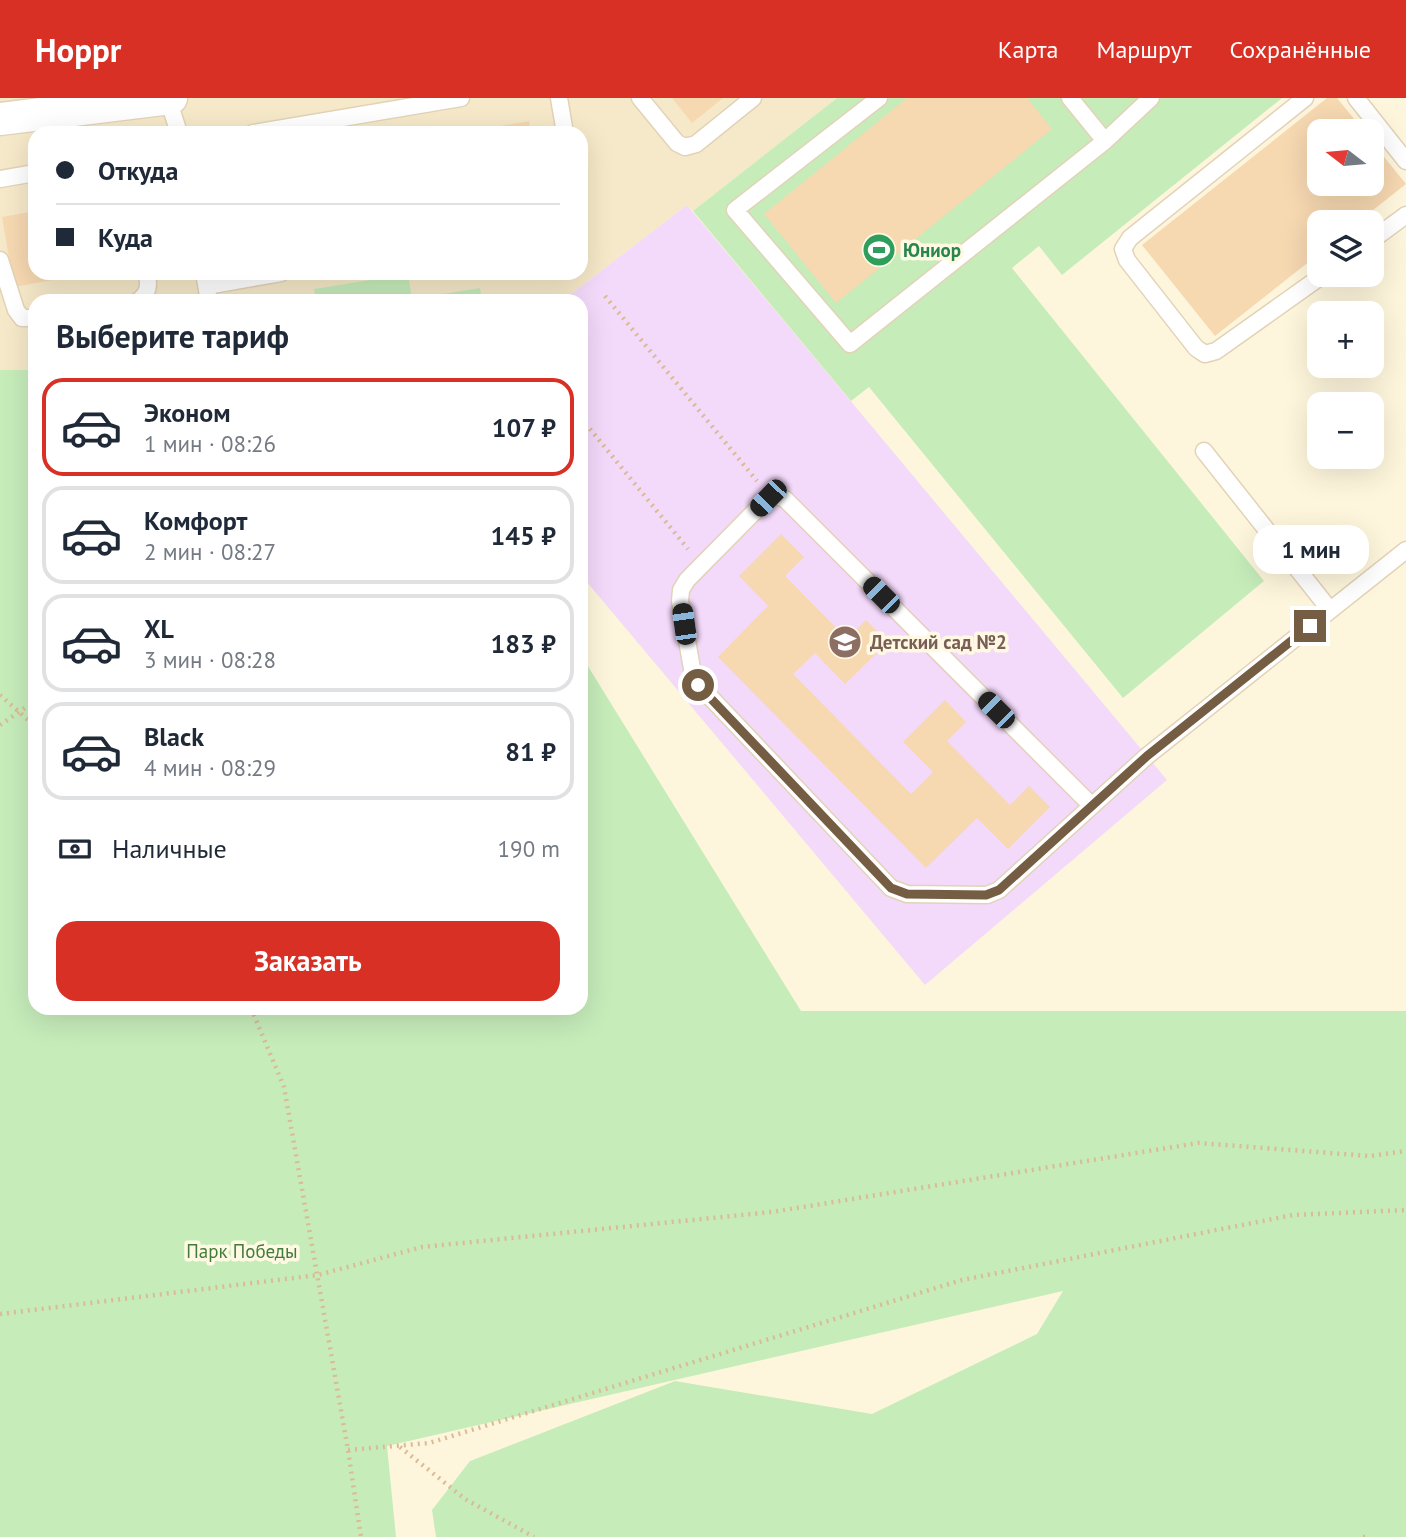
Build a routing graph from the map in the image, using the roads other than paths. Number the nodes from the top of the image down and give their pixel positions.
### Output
1 (169, 98) edge
2 (461, 98) edge
3 (559, 98) edge
4 (640, 98) edge
5 (753, 98) edge
6 (878, 98) edge
7 (1070, 98) edge
8 (1151, 98) edge
9 (1305, 98) edge
10 (1356, 98) edge
11 (0, 119) edge
12 (177, 126) edge
13 (295, 126) edge
14 (564, 126) edge
15 (1105, 141) junction
16 (1406, 161) edge
17 (28, 174) edge
18 (0, 179) edge
19 (1406, 215) edge
20 (1384, 231) edge
21 (0, 260) edge
22 (244, 280) edge
23 (1307, 286) edge
24 (207, 287) edge
25 (28, 318) edge
26 (1204, 451) dead end
27 (1406, 550) edge
28 (1330, 610) junction
29 (1092, 806) junction

1 - 11 street
1 - 12 lane
2 - 13 lane
3 - 14 lane
4 - 5 lane
6 - 15 lane
7 - 15 lane
8 - 15 lane
9 - 23 lane
10 - 16 lane
17 - 18 lane
19 - 20 lane
21 - 25 lane
22 - 24 lane
26 - 28 lane
27 - 28 lane
28 - 29 lane
29 - 29 lane

